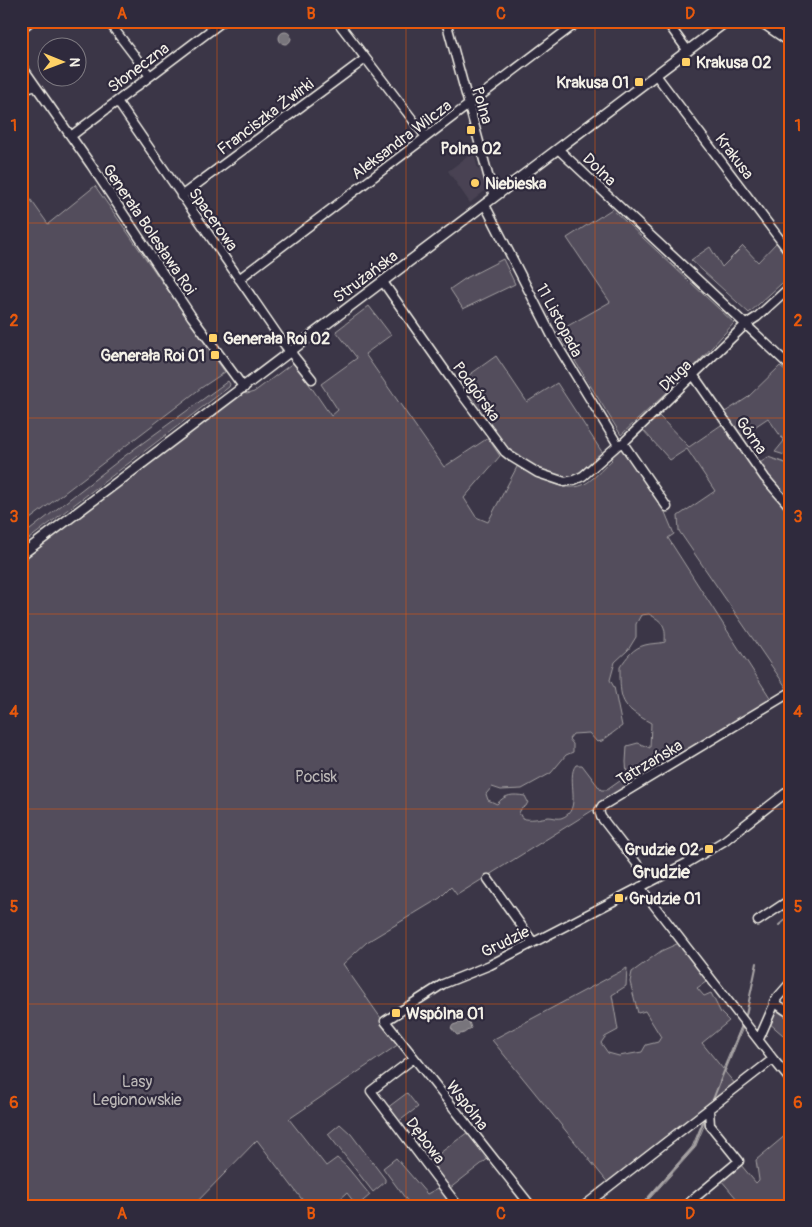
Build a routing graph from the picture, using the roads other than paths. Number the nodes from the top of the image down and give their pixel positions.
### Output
1 (31, 21) edge
2 (108, 21) edge
3 (223, 21) edge
4 (336, 21) edge
5 (446, 21) edge
6 (579, 21) edge
7 (666, 21) edge
8 (727, 21) edge
9 (759, 21) edge
10 (21, 28) edge
11 (791, 43) edge
12 (688, 51) junction
13 (365, 59) junction
14 (22, 67) edge
15 (656, 75) junction
16 (150, 76) junction
17 (21, 85) edge
18 (36, 85) junction
19 (117, 100) junction
20 (469, 106) junction
21 (71, 136) junction
22 (426, 137) junction
23 (558, 149) junction
24 (181, 196) junction
25 (494, 197) junction
26 (485, 204) junction
27 (791, 254) edge
28 (239, 279) junction
29 (383, 282) junction
30 (791, 286) edge
31 (746, 324) junction
32 (289, 352) junction
33 (791, 367) edge
34 (694, 376) junction
35 (312, 379) dead end
36 (244, 388) junction
37 (621, 444) junction
38 (574, 480) joint
39 (667, 507) dead end
40 (791, 508) edge
41 (21, 555) edge
42 (791, 692) edge
43 (791, 789) edge
44 (488, 879) dead end
45 (650, 882) junction
46 (640, 887) junction
47 (791, 899) edge
48 (758, 921) dead end
49 (534, 942) junction
50 (791, 982) edge
51 (774, 1002) junction
52 (791, 1014) edge
53 (385, 1021) joint
54 (758, 1039) junction
55 (414, 1058) junction
56 (773, 1059) junction
57 (791, 1081) edge
58 (709, 1110) junction
59 (458, 1206) edge
60 (531, 1206) edge
61 (584, 1206) edge
62 (685, 1206) edge

1 - 10 street
2 - 16 street
3 - 16 street, Słoneczna
4 - 13 street
5 - 20 street, Polna
6 - 20 street, Aleksandra Wilcza
7 - 12 street
8 - 12 main road, Strużańska
9 - 11 street
12 - 15 main road, Strużańska
13 - 22 street
13 - 24 street, Franciszka Żwirki
14 - 18 street, Generała Bolesława Roi
15 - 23 main road, Strużańska
15 - 27 street, Krakusa
16 - 19 street, Słoneczna
17 - 18 street
18 - 21 street, Generała Bolesława Roi
19 - 21 street, Słoneczna
19 - 24 street, Spacerowa
20 - 22 street, Aleksandra Wilcza
20 - 25 street, Polna
21 - 36 street, Generała Bolesława Roi
22 - 28 street, Aleksandra Wilcza
23 - 25 main road, Strużańska
23 - 31 street, Dolna
24 - 28 street, Spacerowa
25 - 26 main road, Strużańska
26 - 29 main road, Strużańska
26 - 37 street, 11 Listopada
28 - 32 street, Spacerowa
29 - 32 main road, Strużańska
29 - 38 street, Podgórska
30 - 31 street, Długa
31 - 33 street, Dolna
31 - 34 street, Długa
32 - 35 street, Spacerowa
32 - 36 main road, Strużańska
34 - 37 street, Długa
34 - 40 street, Górna
36 - 41 main road, Strużańska
37 - 38 street, Długa
37 - 39 street, 11 Listopada
42 - 45 street, Tatrzańska
43 - 45 street, Grudzie
44 - 49 street
45 - 46 street, Grudzie
46 - 49 street, Grudzie
46 - 54 street
47 - 48 street
49 - 53 street, Grudzie
50 - 51 street
51 - 52 street
51 - 54 street
53 - 55 street, Wspólna
54 - 56 street
55 - 59 street, Dębowa
55 - 60 street, Wspólna
56 - 57 street
56 - 58 street
58 - 61 street
58 - 62 street

